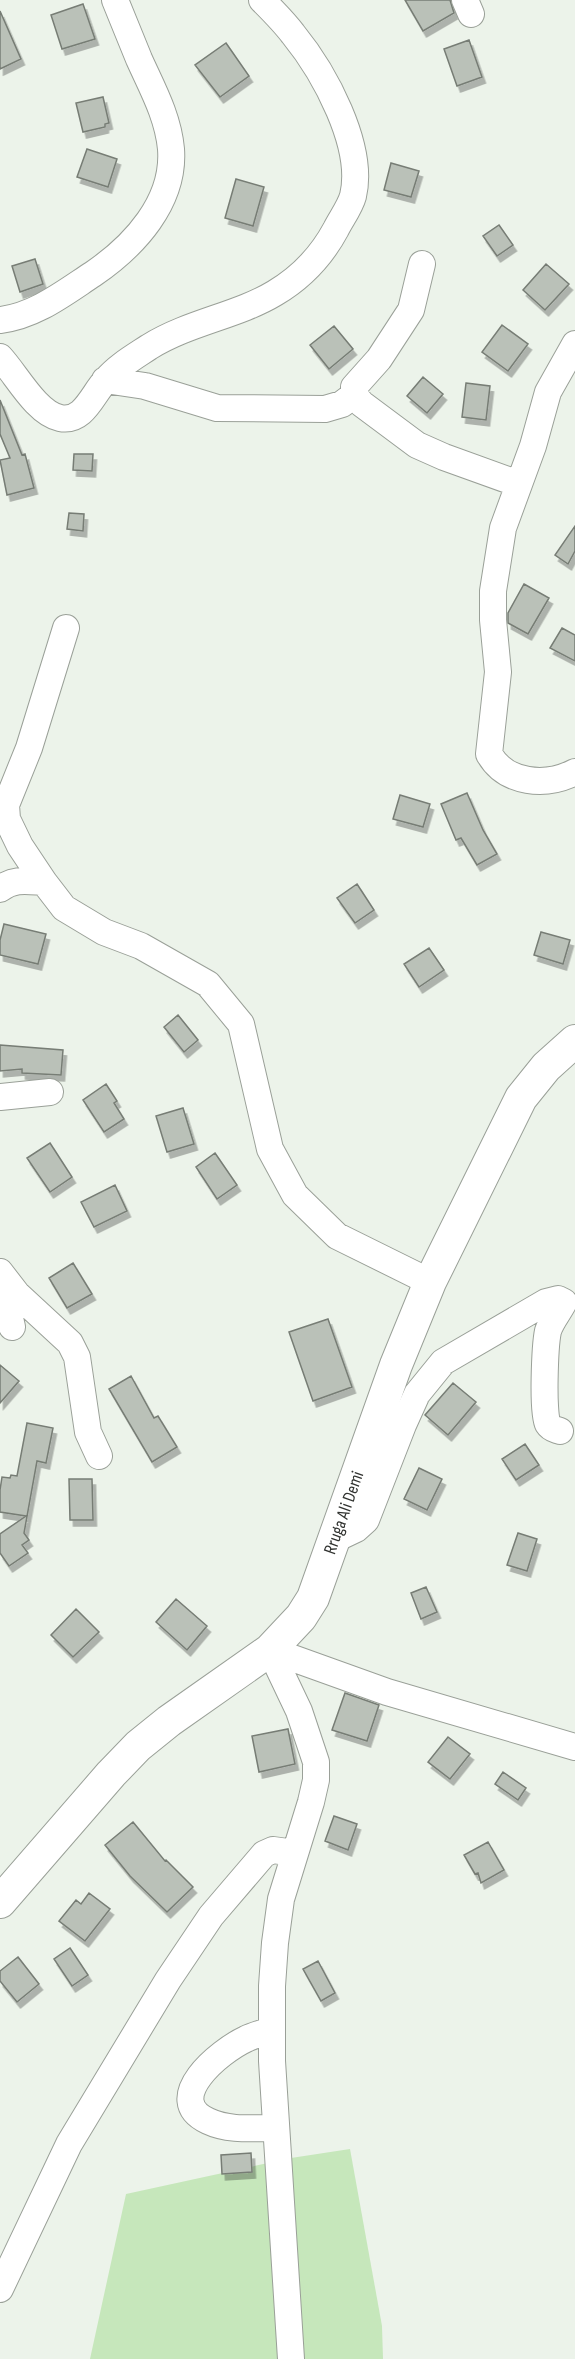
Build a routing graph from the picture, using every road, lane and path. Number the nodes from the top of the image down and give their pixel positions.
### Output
1 (115, 0) edge
2 (262, 0) edge
3 (422, 264) dead end
4 (0, 319) edge
5 (572, 354) edge
6 (0, 357) edge
7 (105, 380) junction
8 (354, 395) junction
9 (519, 484) junction
10 (66, 628) dead end
11 (575, 772) edge
12 (3, 819) edge
13 (44, 882) junction
14 (0, 889) edge
15 (575, 1041) edge
16 (51, 1092) dead end
17 (0, 1097) edge
18 (0, 1273) edge
19 (430, 1282) junction
20 (12, 1327) dead end
21 (560, 1431) dead end
22 (99, 1456) dead end
23 (335, 1539) junction
24 (270, 1650) junction
25 (575, 1748) edge
26 (295, 1853) junction
27 (0, 1902) edge
28 (272, 2030) junction
29 (276, 2128) junction
30 (0, 2289) edge
31 (291, 2359) edge

1 - 4 street
2 - 7 street
3 - 8 street
5 - 9 street
6 - 7 street
7 - 8 street
8 - 9 street
9 - 11 street
10 - 12 street
12 - 13 street
13 - 14 street
13 - 19 street
15 - 19 main road, Rruga Ali Demi
16 - 17 street
18 - 20 street
18 - 22 street
19 - 23 main road, Rruga Ali Demi
21 - 23 street
23 - 24 main road, Rruga Ali Demi
24 - 25 street
24 - 26 street
24 - 27 main road, Rruga Ali Demi
26 - 28 street
26 - 30 street
28 - 29 street
28 - 29 street
29 - 31 street

